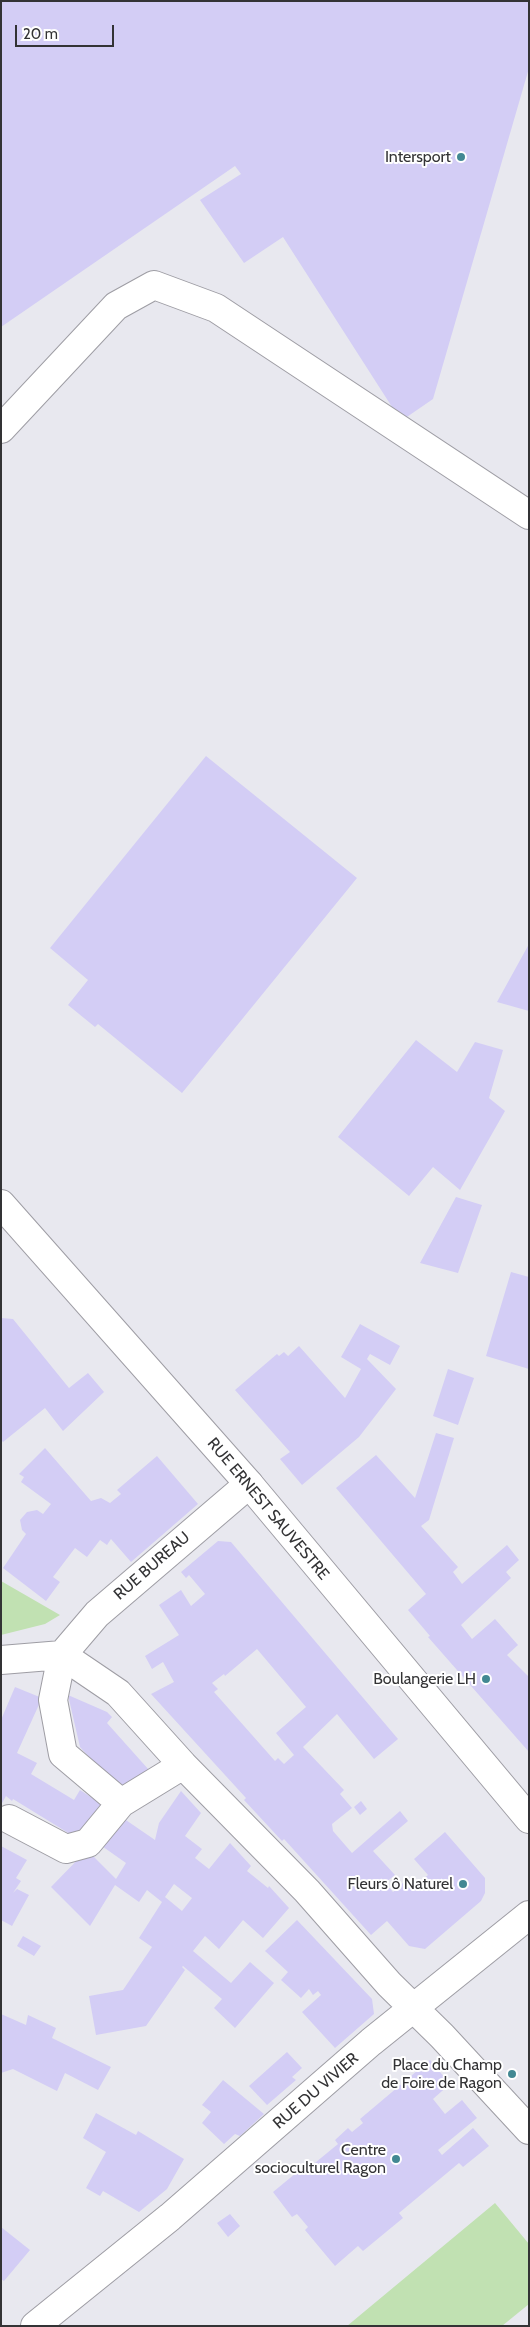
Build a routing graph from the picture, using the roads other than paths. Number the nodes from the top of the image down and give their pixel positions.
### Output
1 (1, 429) edge
2 (529, 515) edge
3 (1, 1204) edge
4 (249, 1484) junction
5 (62, 1655) junction
6 (1, 1660) edge
7 (183, 1765) junction
8 (121, 1803) junction
9 (9, 1819) dead end
10 (529, 1819) edge
11 (529, 1915) edge
12 (413, 2008) junction
13 (529, 2130) edge
14 (35, 2326) edge

1 - 2 street
3 - 4 street, RUE ERNEST SAUVESTRE
4 - 5 street, RUE BUREAU
4 - 10 street, RUE ERNEST SAUVESTRE
5 - 6 street
5 - 7 street
5 - 8 street
7 - 8 street
7 - 12 street
8 - 9 street
11 - 12 street, RUE DU VIVIER
12 - 13 street
12 - 14 street, RUE DU VIVIER

